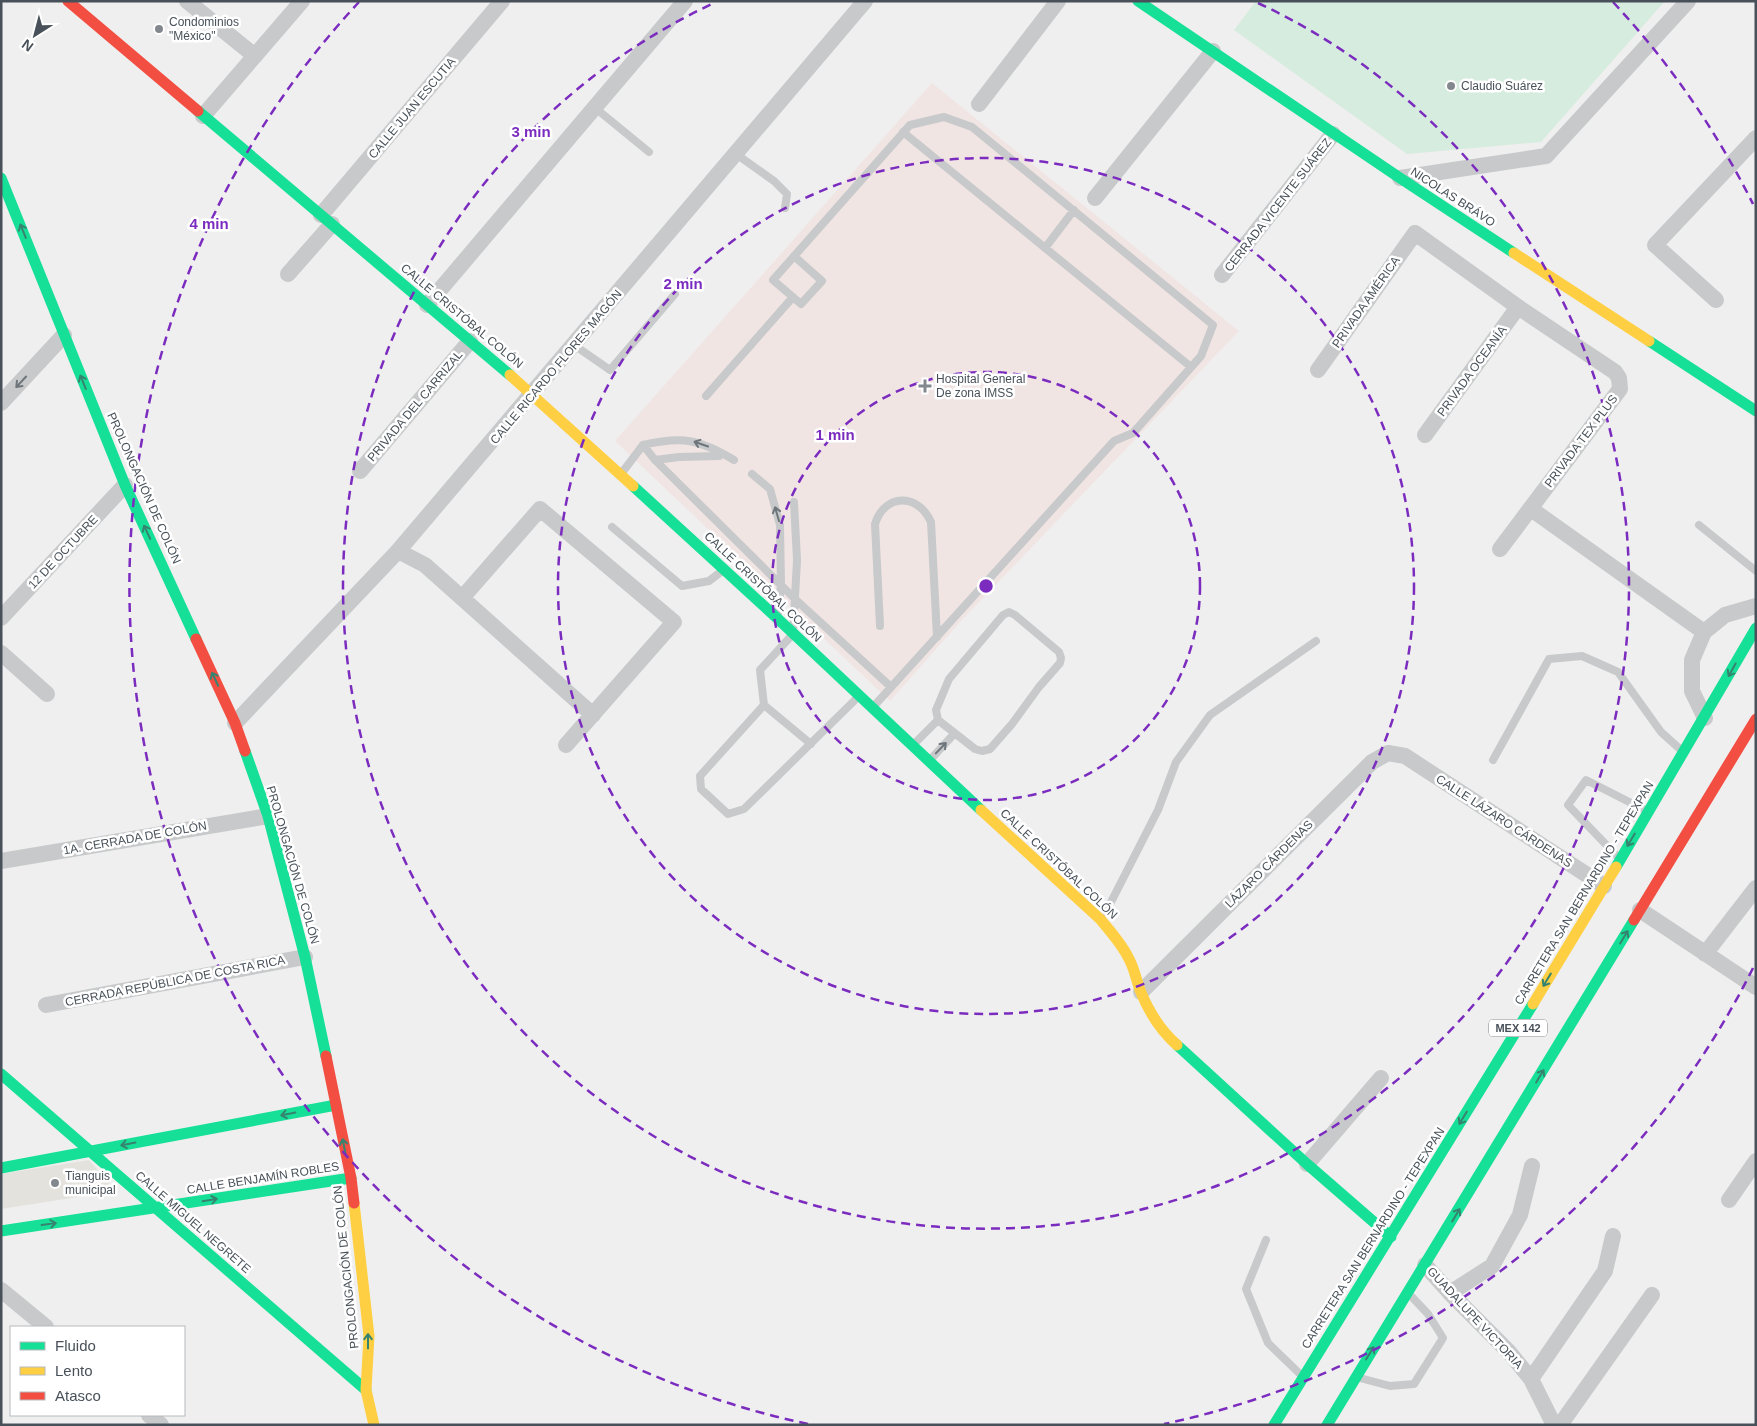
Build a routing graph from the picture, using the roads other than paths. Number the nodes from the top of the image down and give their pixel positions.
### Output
1 (68, 1) edge
2 (187, 1) edge
3 (302, 1) edge
4 (502, 1) edge
5 (685, 1) edge
6 (866, 1) edge
7 (1058, 1) edge
8 (1138, 1) edge
9 (1688, 1) edge
10 (1212, 51) junction
11 (255, 56) junction
12 (979, 104) dead end
13 (594, 107) junction
14 (203, 116) junction
15 (904, 132) junction
16 (1333, 134) junction
17 (1756, 138) edge
18 (649, 152) dead end
19 (736, 154) junction
20 (1400, 178) junction
21 (1, 179) edge
22 (1095, 198) dead end
23 (785, 208) dead end
24 (1074, 210) junction
25 (327, 219) junction
26 (1414, 233) joint
27 (1045, 248) junction
28 (794, 256) junction
29 (288, 274) dead end
30 (1222, 276) dead end
31 (675, 294) dead end
32 (793, 297) junction
33 (1716, 300) dead end
34 (427, 305) junction
35 (1518, 307) junction
36 (64, 335) junction
37 (470, 341) junction
38 (574, 345) junction
39 (1191, 367) junction
40 (1318, 370) dead end
41 (533, 394) junction
42 (706, 396) dead end
43 (1, 403) edge
44 (1756, 411) edge
45 (1425, 435) dead end
46 (643, 445) junction
47 (719, 456) dead end
48 (655, 460) junction
49 (734, 460) dead end
50 (360, 471) dead end
51 (621, 474) junction
52 (752, 474) dead end
53 (125, 486) junction
54 (794, 502) dead end
55 (1531, 509) junction
56 (1699, 525) dead end
57 (612, 527) dead end
58 (1500, 549) dead end
59 (398, 551) junction
60 (724, 569) junction
61 (1756, 571) edge
62 (781, 585) junction
63 (462, 598) junction
64 (796, 600) junction
65 (1756, 606) edge
66 (1, 618) edge
67 (778, 618) junction
68 (880, 626) dead end
69 (1756, 628) edge
70 (1704, 632) junction
71 (793, 634) junction
72 (937, 637) junction
73 (1316, 640) dead end
74 (1, 653) edge
75 (891, 687) junction
76 (47, 694) dead end
77 (860, 695) junction
78 (764, 705) junction
79 (872, 708) junction
80 (593, 715) junction
81 (1705, 718) junction
82 (1756, 719) edge
83 (938, 720) junction
84 (235, 723) junction
85 (954, 734) junction
86 (811, 744) junction
87 (566, 745) dead end
88 (912, 745) junction
89 (1684, 753) junction
90 (1405, 756) joint
91 (1493, 760) dead end
92 (928, 761) junction
93 (1648, 812) junction
94 (268, 816) junction
95 (1620, 859) junction
96 (1, 860) edge
97 (1604, 886) junction
98 (1756, 888) edge
99 (1640, 910) junction
100 (1100, 919) junction
101 (1705, 954) junction
102 (305, 957) junction
103 (1756, 987) edge
104 (1141, 992) junction
105 (46, 1005) dead end
106 (1, 1074) edge
107 (1381, 1078) dead end
108 (336, 1105) junction
109 (89, 1151) junction
110 (1756, 1160) edge
111 (1307, 1164) junction
112 (1532, 1166) dead end
113 (1, 1168) edge
114 (351, 1178) junction
115 (1730, 1200) dead end
116 (156, 1209) junction
117 (1, 1231) edge
118 (1613, 1236) dead end
119 (1391, 1237) junction
120 (1266, 1240) dead end
121 (1425, 1265) junction
122 (1, 1290) edge
123 (1408, 1293) junction
124 (1450, 1293) junction
125 (1652, 1295) dead end
126 (45, 1326) edge
127 (1304, 1377) junction
128 (1356, 1377) junction
129 (1531, 1379) junction
130 (366, 1390) junction
131 (150, 1416) edge
132 (161, 1425) edge
133 (374, 1425) edge
134 (1274, 1425) edge
135 (1327, 1425) edge
136 (1554, 1425) edge
137 (1560, 1425) edge

1 - 14 main road, CALLE CRISTÓBAL COLÓN
2 - 11 street
3 - 11 street
4 - 25 street, CALLE JUAN ESCUTIA
5 - 13 street
6 - 19 street, CALLE RICARDO FLORES MAGÓN
7 - 12 street
8 - 10 main road, NICOLAS BRÁVO
9 - 20 street
10 - 16 main road, NICOLAS BRÁVO
10 - 22 street
11 - 14 street
13 - 18 lane
13 - 34 street
14 - 25 main road, CALLE CRISTÓBAL COLÓN
15 - 24 lane
15 - 27 lane
15 - 28 lane
16 - 20 main road, NICOLAS BRÁVO
16 - 30 street, CERRADA VICENTE SUÁREZ
17 - 33 street
19 - 23 lane
19 - 38 street, CALLE RICARDO FLORES MAGÓN
20 - 44 main road, NICOLAS BRÁVO
36 -> 21 main road, PROLONGACIÓN DE COLÓN
24 - 27 lane
24 - 39 lane
25 - 29 street, CALLE JUAN ESCUTIA
25 - 34 main road, CALLE CRISTÓBAL COLÓN
26 - 35 street, PRIVADA TEX PLUS
26 - 40 street, PRIVADA AMÉRICA
27 - 39 lane
28 - 32 lane
28 - 32 lane
31 - 38 lane
32 - 42 lane
34 - 37 main road, CALLE CRISTÓBAL COLÓN
35 - 45 street, PRIVADA OCEANÍA
35 - 55 street, PRIVADA TEX PLUS
36 -> 43 street
53 -> 36 main road, PROLONGACIÓN DE COLÓN
37 - 41 main road, CALLE CRISTÓBAL COLÓN
37 - 50 street, PRIVADA DEL CARRIZAL
38 - 41 street, CALLE RICARDO FLORES MAGÓN
39 - 72 lane
41 - 51 main road, CALLE CRISTÓBAL COLÓN
41 - 59 street, CALLE RICARDO FLORES MAGÓN
46 - 48 lane
49 -> 46 lane
46 - 51 lane
47 - 48 lane
48 - 62 lane
51 - 60 main road, CALLE CRISTÓBAL COLÓN
62 -> 52 lane
53 - 66 street, 12 DE OCTUBRE
84 -> 53 main road, PROLONGACIÓN DE COLÓN
54 - 64 lane
55 - 58 street
55 - 70 street
56 - 61 lane
57 - 60 lane
59 - 63 street
59 - 84 street, CALLE RICARDO FLORES MAGÓN
60 - 67 main road, CALLE CRISTÓBAL COLÓN
62 - 64 lane
62 - 67 lane
63 - 80 street
63 - 80 street
64 - 71 lane
64 - 75 lane
65 - 70 street
67 - 71 main road, CALLE CRISTÓBAL COLÓN
68 - 72 lane
69 -> 81 main road, CARRETERA SAN BERNARDINO - TEPEXPAN / MEX 142
70 - 81 street
71 - 77 main road, CALLE CRISTÓBAL COLÓN
71 - 78 lane
72 - 75 lane
73 - 100 lane
74 - 76 street
75 - 79 lane
77 - 79 main road, CALLE CRISTÓBAL COLÓN
77 - 86 lane
78 - 86 lane
78 - 86 lane
79 - 88 main road, CALLE CRISTÓBAL COLÓN
80 - 87 street
81 - 89 main road, CARRETERA SAN BERNARDINO - TEPEXPAN / MEX 142
82 - 99 main road, MEX 142
83 - 85 lane
83 - 85 lane
83 - 88 lane
84 - 94 main road, PROLONGACIÓN DE COLÓN
92 -> 85 lane
88 - 92 main road, CALLE CRISTÓBAL COLÓN
89 - 91 lane
89 - 93 main road, CARRETERA SAN BERNARDINO - TEPEXPAN / MEX 142
90 - 97 street, CALLE LÁZARO CÁRDENAS
90 - 104 street, LÁZARO CÁRDENAS
92 - 100 main road, CALLE CRISTÓBAL COLÓN
93 -> 95 main road, CARRETERA SAN BERNARDINO - TEPEXPAN / MEX 142
93 - 95 lane
94 - 96 street, 1A. CERRADA DE COLÓN
94 - 102 main road, PROLONGACIÓN DE COLÓN
95 - 97 main road, CARRETERA SAN BERNARDINO - TEPEXPAN / MEX 142
97 -> 119 main road, CARRETERA SAN BERNARDINO - TEPEXPAN / MEX 142
98 - 101 street
99 - 101 street
121 -> 99 main road, MEX 142
100 - 104 main road, CALLE CRISTÓBAL COLÓN
101 - 103 street
102 - 105 street, CERRADA REPÚBLICA DE COSTA RICA
102 - 108 main road, PROLONGACIÓN DE COLÓN
104 - 111 main road, CALLE CRISTÓBAL COLÓN
106 - 109 main road, CALLE MIGUEL NEGRETE
107 - 111 street
108 -> 109 main road
114 -> 108 main road, PROLONGACIÓN DE COLÓN
109 - 113 main road
109 - 116 main road, CALLE MIGUEL NEGRETE
110 - 115 street
111 - 119 main road, CALLE CRISTÓBAL COLÓN
112 - 124 street
116 -> 114 main road, CALLE BENJAMÍN ROBLES
130 -> 114 main road, PROLONGACIÓN DE COLÓN
117 -> 116 main road, CALLE BENJAMÍN ROBLES
116 - 130 main road, CALLE MIGUEL NEGRETE
118 - 129 street
119 - 127 main road, CARRETERA SAN BERNARDINO - TEPEXPAN / MEX 142
120 - 127 lane
121 - 123 main road, MEX 142
121 - 124 street, GUADALUPE VICTORIA
122 - 126 street
128 -> 123 main road, MEX 142
123 - 128 lane
124 - 129 street, GUADALUPE VICTORIA
125 - 137 street
127 - 134 main road, CARRETERA SAN BERNARDINO - TEPEXPAN / MEX 142
128 - 135 main road, MEX 142
129 - 136 street, GUADALUPE VICTORIA
130 - 133 main road, PROLONGACIÓN DE COLÓN
131 - 132 street

